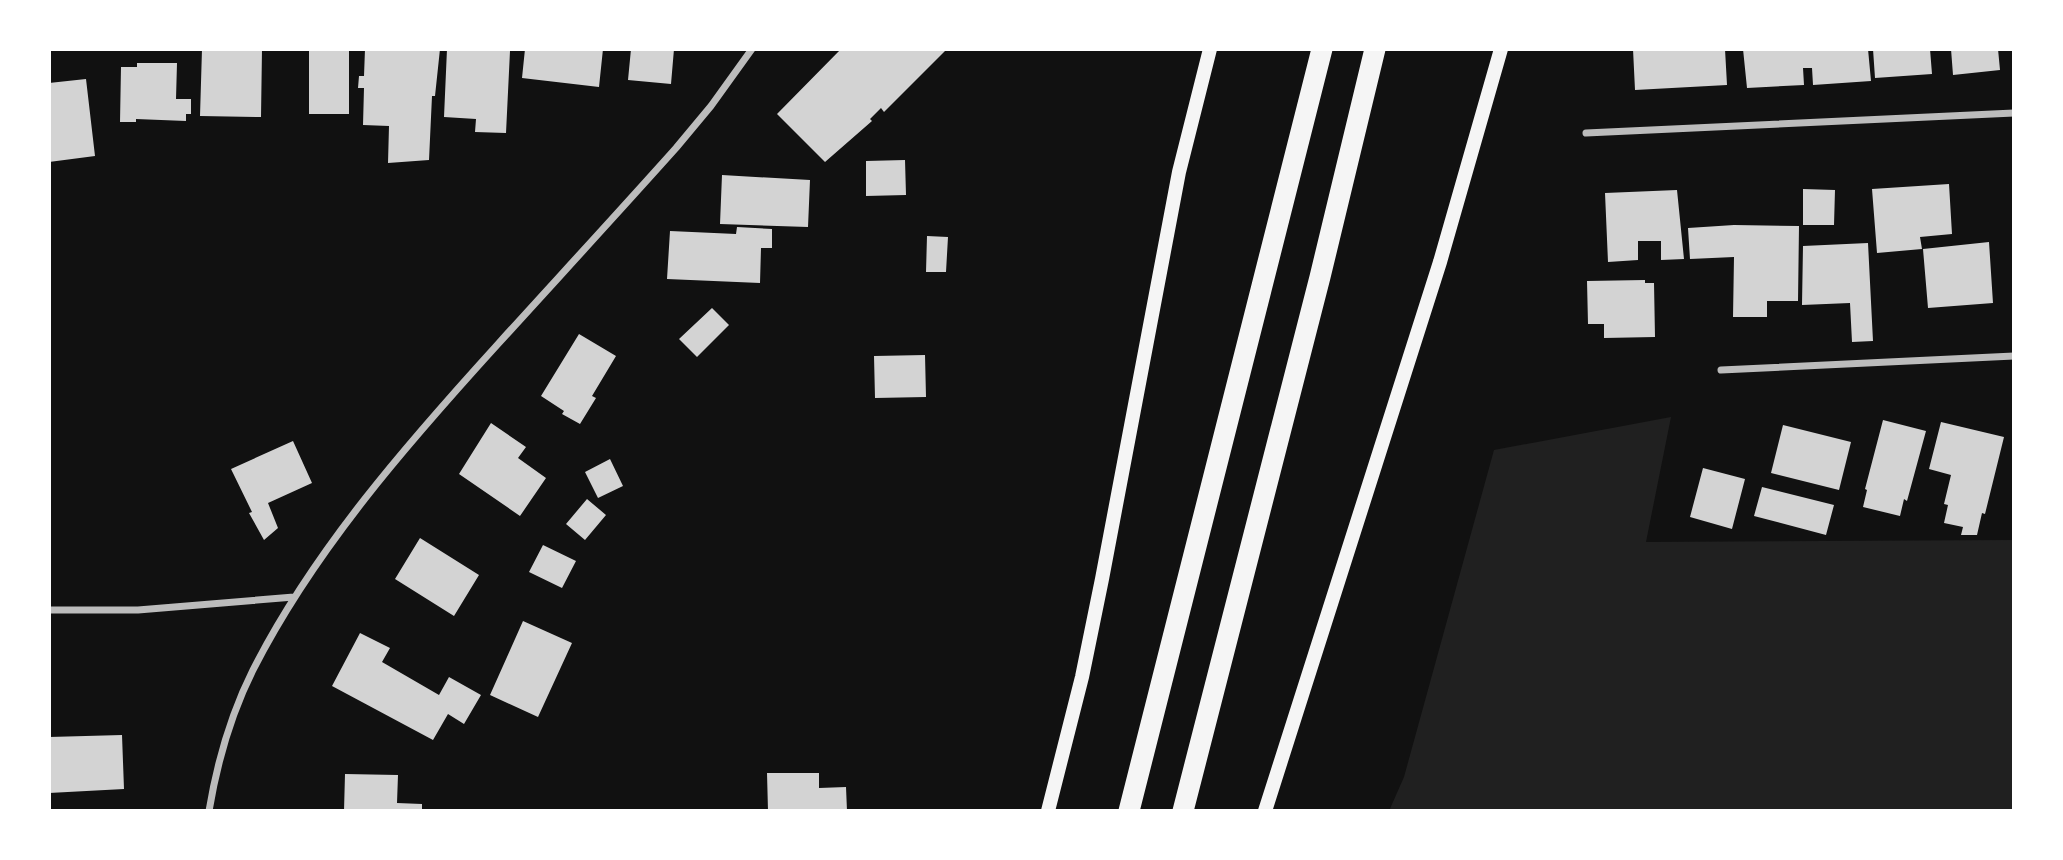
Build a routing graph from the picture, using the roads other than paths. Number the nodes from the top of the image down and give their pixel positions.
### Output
1 (752, 49) edge
2 (1210, 49) edge
3 (1322, 49) edge
4 (1375, 49) edge
5 (1501, 49) edge
6 (2014, 113) edge
7 (1586, 133) dead end
8 (2014, 356) edge
9 (1721, 370) dead end
10 (294, 597) junction
11 (49, 610) edge
12 (209, 811) edge
13 (1048, 811) edge
14 (1129, 811) edge
15 (1183, 811) edge
16 (1265, 811) edge

1 - 10 street
2 - 13 main road
3 - 14 highway
4 - 15 highway
5 - 16 main road
6 - 7 street
8 - 9 street
10 - 11 street
10 - 12 street

